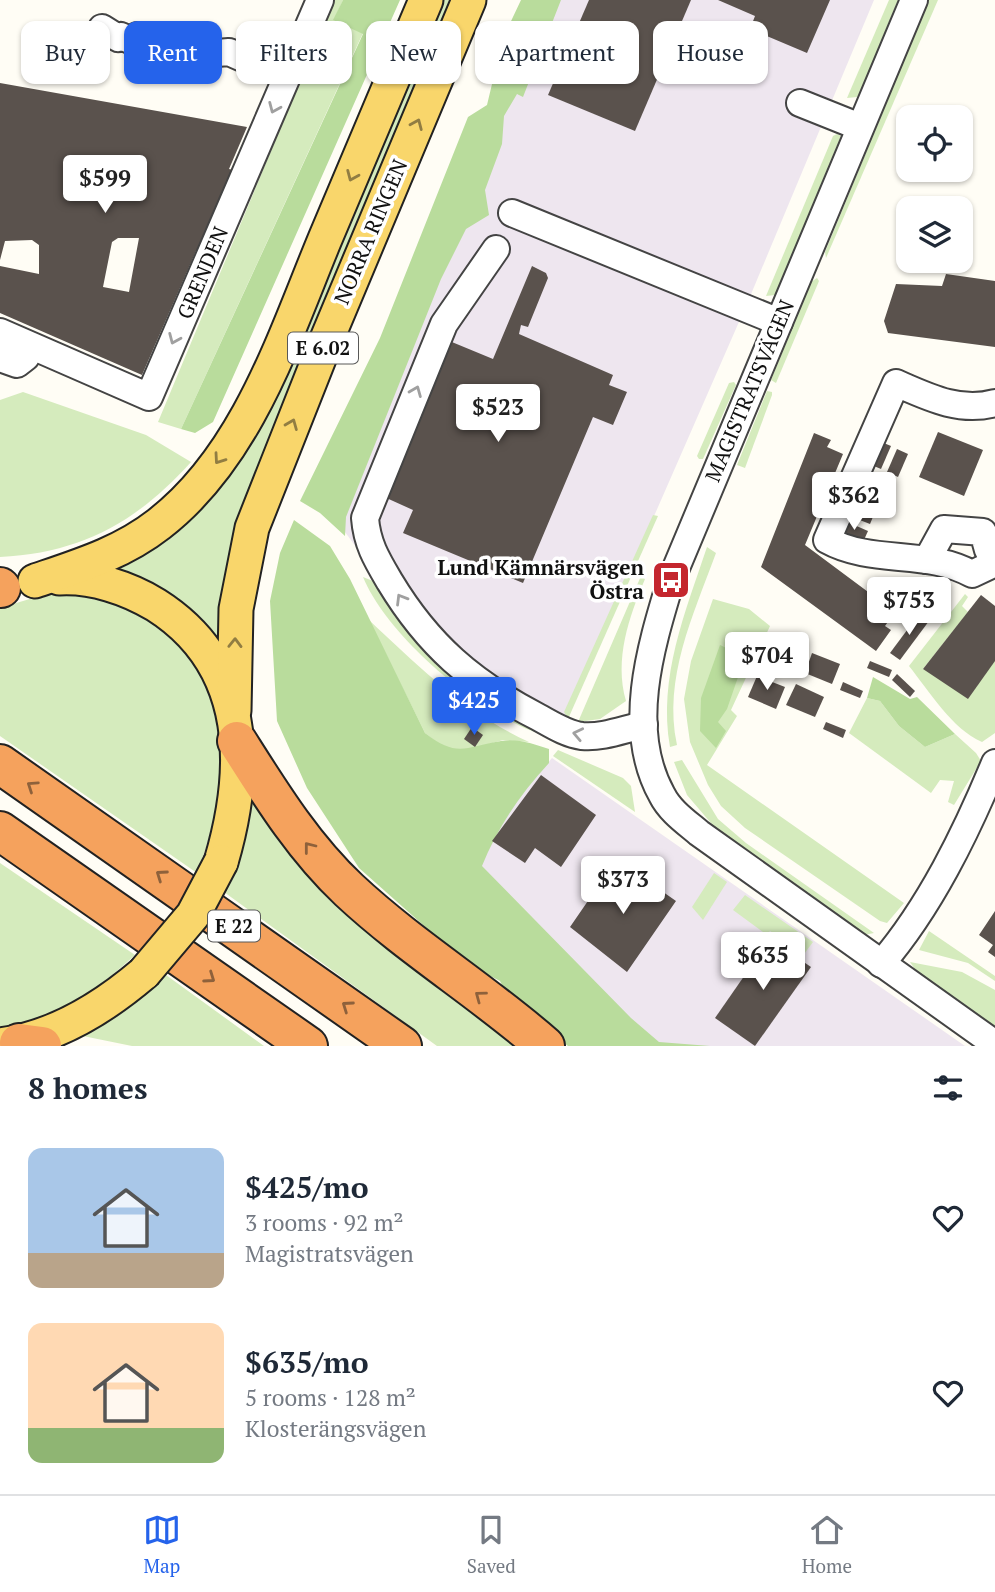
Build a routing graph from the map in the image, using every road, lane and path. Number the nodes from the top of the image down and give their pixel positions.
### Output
1 (320, 0) edge
2 (426, 0) edge
3 (469, 0) edge
4 (914, 0) edge
5 (110, 33) edge
6 (236, 55) edge
7 (800, 103) dead end
8 (860, 127) junction
9 (512, 213) dead end
10 (496, 249) dead end
11 (779, 323) junction
12 (0, 332) edge
13 (995, 403) edge
14 (995, 555) edge
15 (927, 561) junction
16 (995, 563) edge
17 (9, 586) edge
18 (644, 725) junction
19 (235, 726) junction
20 (0, 764) edge
21 (995, 764) edge
22 (0, 831) edge
23 (881, 964) junction
24 (20, 1044) edge
25 (995, 1044) edge
26 (308, 1046) edge
27 (402, 1046) edge
28 (545, 1046) edge

1 -> 12 street, GRENDEN
2 -> 17 main road, NORRA RINGEN / E 6.02
19 -> 3 main road, NORRA RINGEN / E 6.02
4 - 8 street, MAGISTRATSVÄGEN
5 - 6 street
7 - 8 street
8 - 11 street, MAGISTRATSVÄGEN
9 - 11 street
18 -> 10 street
11 - 18 street, MAGISTRATSVÄGEN
13 - 15 street
14 - 15 street
15 - 16 street
17 - 19 main road
18 - 23 street, MAGISTRATSVÄGEN
19 - 24 main road, NORRA RINGEN, bridge
28 -> 19 highway
27 -> 20 highway, E 22
21 - 23 street
22 -> 26 highway, E 22
23 - 25 street

